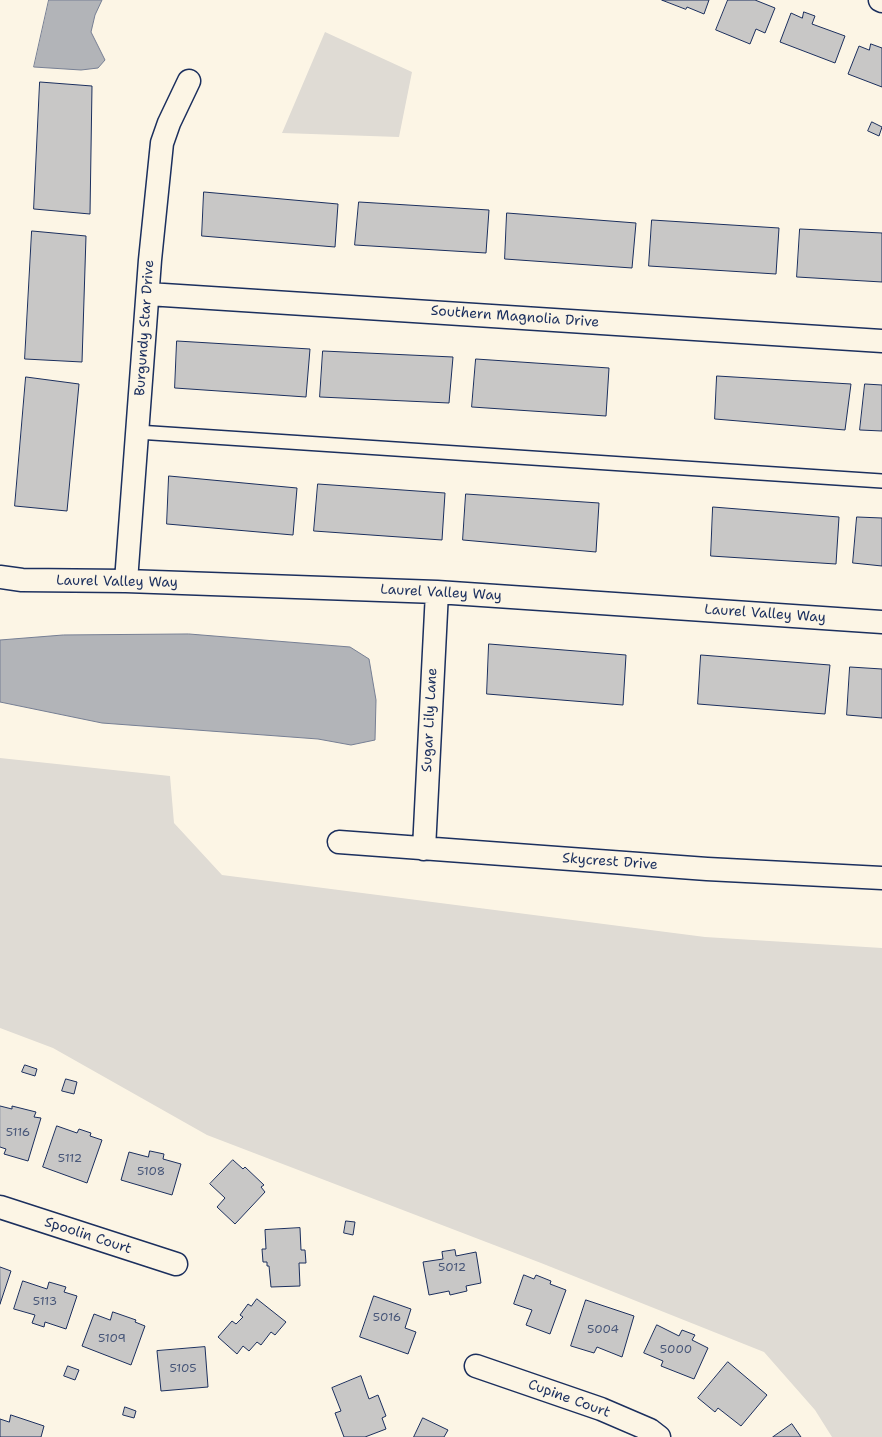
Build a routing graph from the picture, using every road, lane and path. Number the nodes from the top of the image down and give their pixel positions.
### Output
1 (189, 81) dead end
2 (148, 294) junction
3 (882, 341) edge
4 (137, 432) junction
5 (882, 481) edge
6 (0, 577) edge
7 (126, 581) junction
8 (437, 592) junction
9 (882, 622) edge
10 (339, 842) dead end
11 (424, 849) junction
12 (882, 878) edge
13 (0, 1207) edge
14 (176, 1264) dead end
15 (476, 1366) dead end
16 (659, 1437) edge

1 - 2 street, Burgundy Star Drive
2 - 3 street, Southern Magnolia Drive
2 - 4 street, Burgundy Star Drive
4 - 5 lane
4 - 7 street, Burgundy Star Drive
6 - 7 street, Laurel Valley Way
7 - 8 street, Laurel Valley Way
8 - 9 street, Laurel Valley Way
8 - 11 street, Sugar Lily Lane
10 - 11 street, Skycrest Drive
11 - 12 street, Skycrest Drive
13 - 14 street, Spoolin Court
15 - 16 street, Cupine Court

